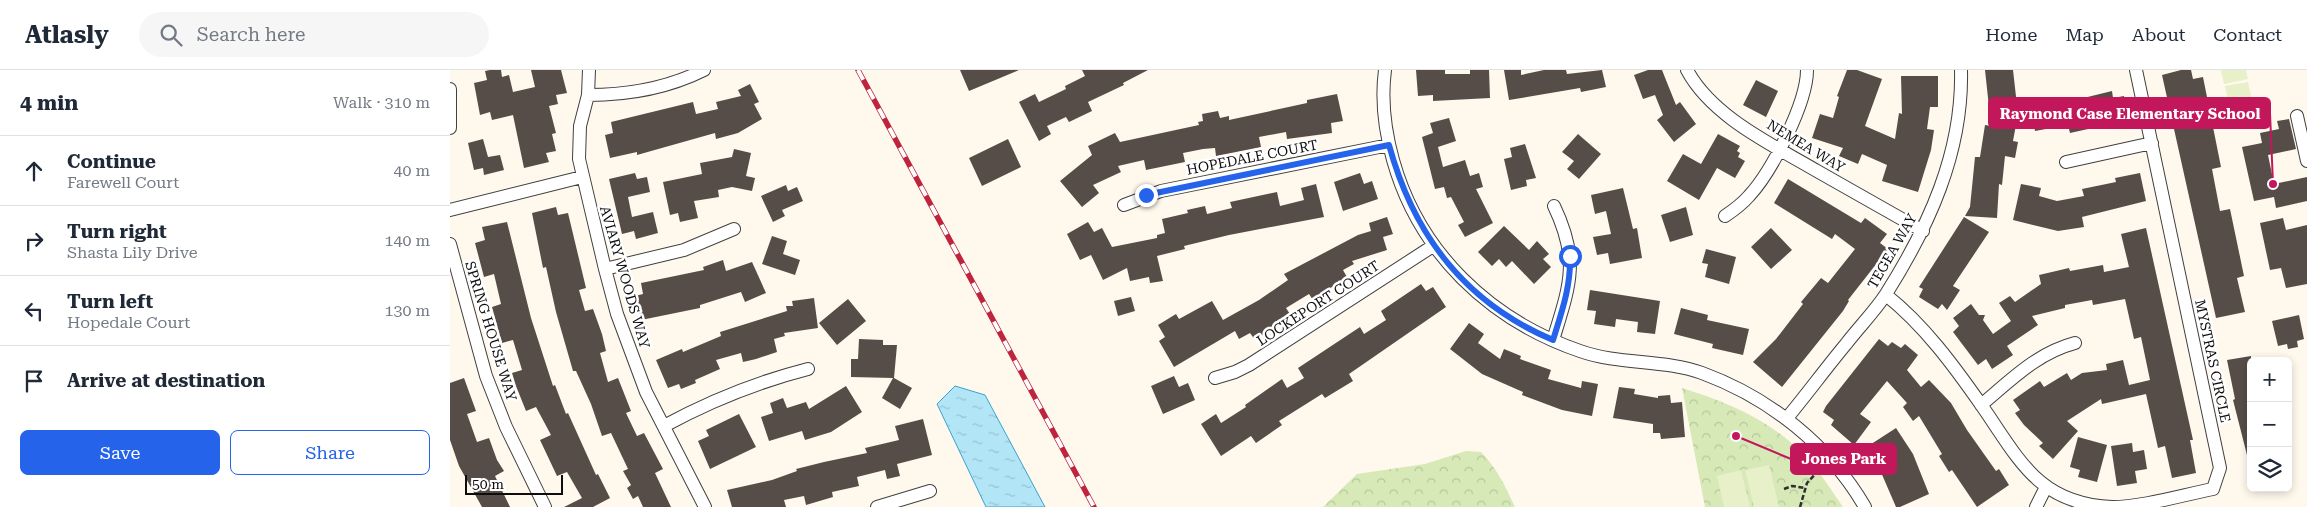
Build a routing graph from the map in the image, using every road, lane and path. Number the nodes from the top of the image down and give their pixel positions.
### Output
1 (589, 70) edge
2 (704, 70) edge
3 (1385, 70) edge
4 (1687, 70) edge
5 (1807, 70) edge
6 (1961, 70) edge
7 (2136, 70) edge
8 (450, 89) edge
9 (588, 96) junction
10 (2297, 116) dead end
11 (450, 128) edge
12 (2152, 143) junction
13 (1389, 145) junction
14 (1779, 149) junction
15 (2307, 161) edge
16 (2066, 162) dead end
17 (582, 177) junction
18 (1124, 205) dead end
19 (1554, 206) dead end
20 (450, 210) edge
21 (1725, 216) dead end
22 (734, 229) dead end
23 (1923, 231) junction
24 (450, 244) edge
25 (1433, 246) junction
26 (605, 270) junction
27 (1886, 295) junction
28 (1553, 340) junction
29 (2075, 343) dead end
30 (808, 369) dead end
31 (1215, 378) dead end
32 (1981, 405) junction
33 (1787, 418) junction
34 (664, 426) junction
35 (1820, 470) dead end
36 (2046, 486) junction
37 (1784, 488) dead end
38 (1805, 488) junction
39 (930, 491) dead end
40 (546, 507) edge
41 (705, 507) edge
42 (877, 507) edge
43 (1800, 507) edge
44 (1865, 507) edge
45 (2036, 507) edge

1 - 9 street, AVIARY WOODS WAY
2 - 9 street
3 - 13 street
4 - 14 street, NEMEA WAY
5 - 14 street
6 - 23 street, TEGEA WAY
7 - 12 street, MYSTRAS CIRCLE
8 - 11 street
9 - 17 street, AVIARY WOODS WAY
10 - 15 street
12 - 16 street
12 - 36 street, MYSTRAS CIRCLE
13 - 18 street, HOPEDALE COURT
13 - 25 street
14 - 21 street
14 - 23 street, NEMEA WAY
17 - 20 street
17 - 26 street, AVIARY WOODS WAY
19 - 28 street
22 - 26 street
23 - 27 street, TEGEA WAY
24 - 40 street, SPRING HOUSE WAY
25 - 28 street
25 - 31 street, LOCKEPORT COURT
26 - 34 street, AVIARY WOODS WAY
27 - 32 street, MYSTRAS CIRCLE
27 - 33 street, TEGEA WAY
28 - 33 street
29 - 32 street
30 - 34 street
32 - 36 street, MYSTRAS CIRCLE
33 - 44 street
34 - 41 street, AVIARY WOODS WAY
35 - 38 path
36 - 45 street
37 - 38 path
38 - 43 path
39 - 42 street

